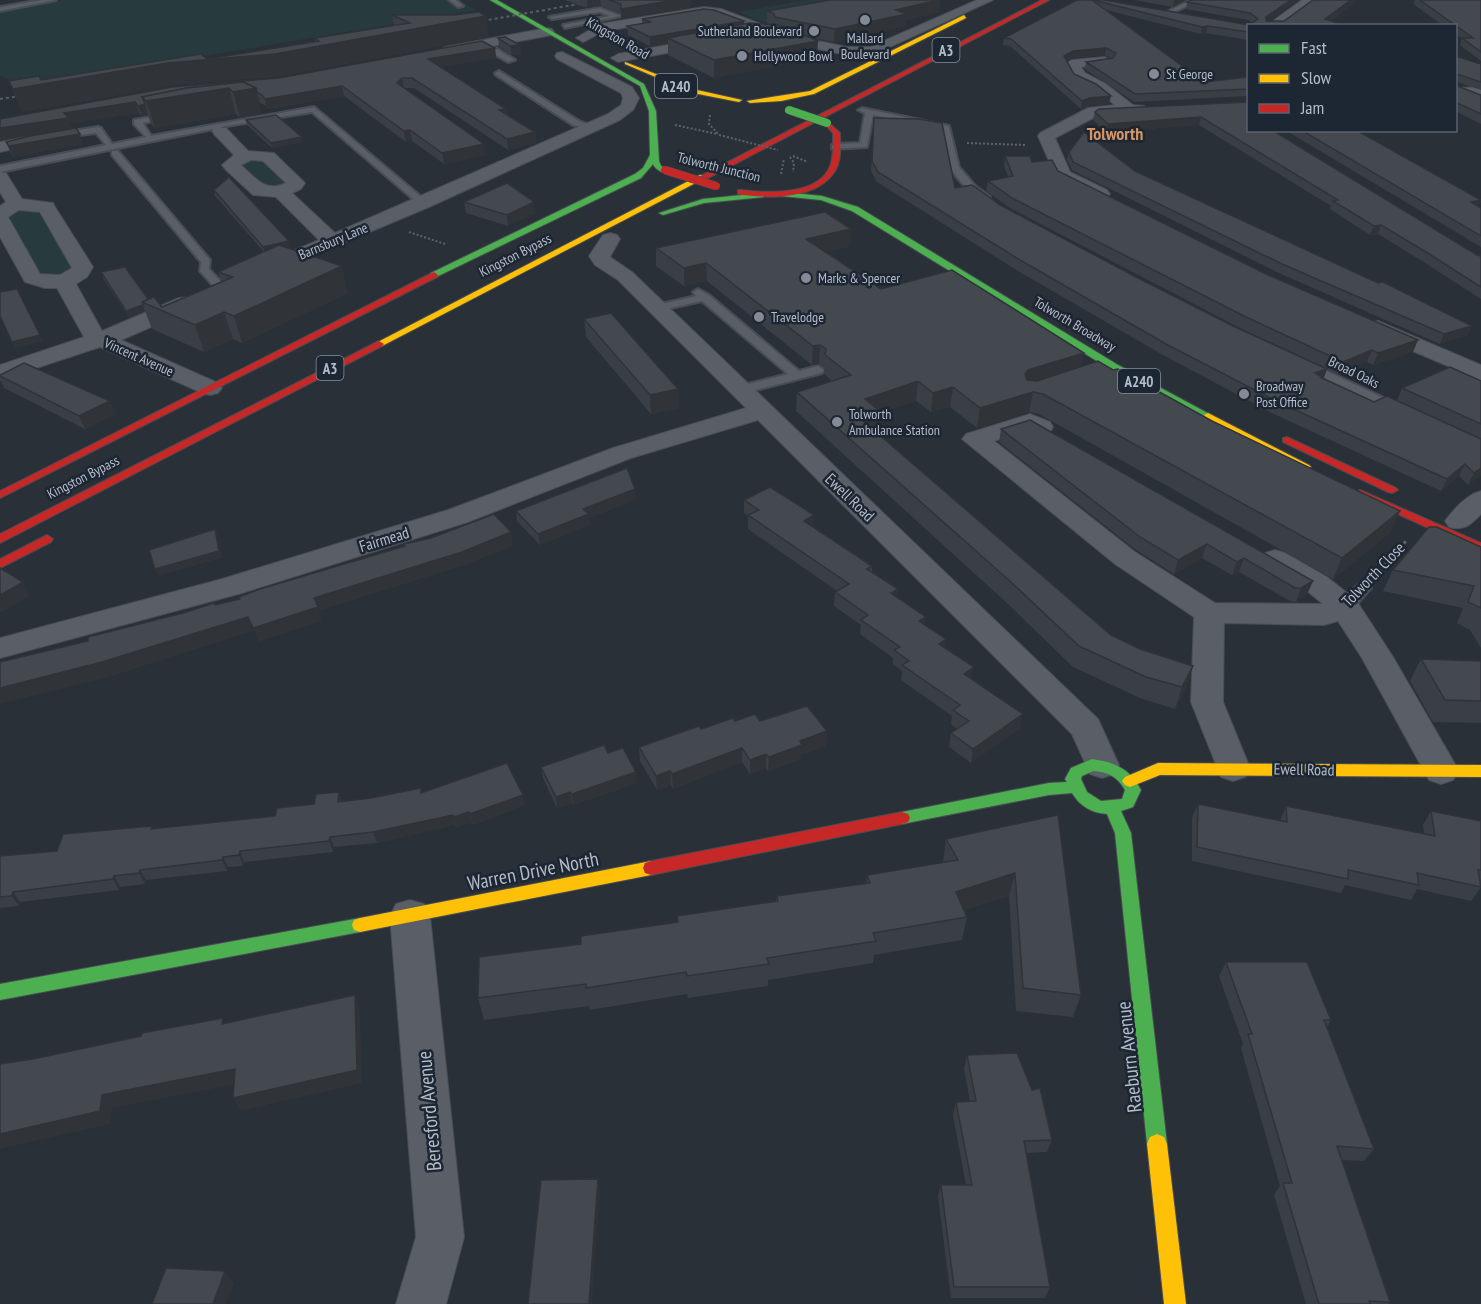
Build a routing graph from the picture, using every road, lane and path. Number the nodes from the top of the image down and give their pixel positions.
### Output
1 (53, 0) edge
2 (452, 0) edge
3 (493, 0) edge
4 (987, 0) edge
5 (1001, 0) edge
6 (1024, 0) edge
7 (1196, 0) edge
8 (1310, 0) edge
9 (1053, 2) edge
10 (460, 6) dead end
11 (941, 6) dead end
12 (0, 9) edge
13 (1165, 11) joint
14 (960, 12) junction
15 (546, 14) joint
16 (1191, 16) edge
17 (1275, 24) edge
18 (565, 26) junction
19 (547, 32) junction
20 (768, 35) junction
21 (583, 38) junction
22 (483, 44) junction
23 (430, 54) edge
24 (562, 56) dead end
25 (871, 57) junction
26 (618, 58) junction
27 (511, 60) edge
28 (1105, 61) edge
29 (499, 73) dead end
30 (744, 100) junction
31 (685, 103) dead end
32 (1161, 108) edge
33 (669, 109) dead end
34 (708, 110) dead end
35 (865, 110) junction
36 (1130, 110) junction
37 (183, 112) edge
38 (786, 114) junction
39 (645, 124) junction
40 (682, 125) dead end
41 (593, 126) junction
42 (832, 128) junction
43 (217, 129) junction
44 (148, 135) edge
45 (719, 135) junction
46 (47, 138) edge
47 (32, 141) edge
48 (108, 143) dead end
49 (0, 147) edge
50 (835, 147) junction
51 (495, 152) dead end
52 (115, 153) dead end
53 (789, 155) junction
54 (245, 157) junction
55 (653, 157) junction
56 (798, 157) dead end
57 (514, 162) junction
58 (812, 163) dead end
59 (691, 166) dead end
60 (833, 169) junction
61 (0, 170) edge
62 (662, 176) junction
63 (0, 177) edge
64 (794, 177) dead end
65 (780, 178) dead end
66 (844, 182) dead end
67 (281, 192) junction
68 (784, 194) junction
69 (761, 195) junction
70 (1112, 200) edge
71 (423, 203) junction
72 (997, 206) edge
73 (8, 209) edge
74 (0, 220) edge
75 (377, 222) junction
76 (610, 239) junction
77 (334, 240) junction
78 (476, 254) junction
79 (536, 279) dead end
80 (64, 281) junction
81 (222, 288) junction
82 (657, 308) junction
83 (1362, 321) edge
84 (100, 340) junction
85 (1295, 360) edge
86 (1114, 367) junction
87 (818, 370) dead end
88 (0, 373) edge
89 (1095, 373) edge
90 (1481, 373) edge
91 (796, 375) junction
92 (210, 388) junction
93 (740, 390) junction
94 (763, 411) junction
95 (1407, 414) edge
96 (1270, 431) dead end
97 (1059, 438) edge
98 (1315, 472) edge
99 (1347, 487) edge
100 (0, 495) edge
101 (1405, 496) dead end
102 (1481, 500) edge
103 (1423, 522) junction
104 (1460, 522) dead end
105 (63, 531) dead end
106 (0, 538) edge
107 (1254, 548) edge
108 (1481, 548) edge
109 (0, 564) edge
110 (1354, 598) junction
111 (1209, 613) junction
112 (0, 648) edge
113 (1102, 765) junction
114 (1233, 768) junction
115 (1441, 771) junction
116 (1481, 771) edge
117 (1130, 782) junction
118 (1074, 787) junction
119 (1112, 808) junction
120 (410, 916) junction
121 (0, 992) edge
122 (421, 1304) edge
123 (1175, 1304) edge

1 - 12 lane
2 - 10 lane
3 - 19 main road, Kingston Road / A240
4 - 14 street
5 - 25 main road
6 - 38 main road, A3
7 - 13 lane
8 - 17 street
9 - 35 main road
9 - 106 main road, Kingston Bypass / A3
11 - 14 street
13 - 16 street
14 - 25 street
15 - 18 main road, Kingston Road / A240
15 - 18 lane
18 - 21 main road, Kingston Road / A240
19 - 22 street
19 - 39 main road, Kingston Road / A240
20 - 21 street
20 - 25 street
20 - 26 street
21 - 26 main road, Kingston Road / A240
22 - 23 street
22 - 27 lane
24 - 41 street, Barnsbury Lane
25 - 30 main road
26 - 30 main road, Kingston Road / A240
28 - 36 street
29 - 41 lane
30 - 31 main road, A240
30 - 38 main road, A240
32 - 36 street
33 - 39 main road, A240
34 - 45 path
35 - 42 main road
35 - 50 lane
35 - 72 lane
36 - 70 street
37 - 44 lane
38 - 42 main road, A240, bridge
39 - 41 street, Barnsbury Lane
39 - 55 main road, Tolworth Junction / A240
40 - 45 path
41 - 57 street, Barnsbury Lane
42 - 50 main road
43 - 54 street
43 - 61 lane
43 - 71 lane
45 - 53 path, bridge
46 - 48 lane
47 - 49 street
50 - 60 main road
51 - 57 street
52 - 81 lane
53 - 64 path
53 - 65 path
54 - 67 street
54 - 67 street
55 - 62 main road, Tolworth Junction / A240
55 - 78 main road
56 - 58 path
57 - 71 street, Barnsbury Lane
59 - 62 main road
60 - 66 main road
60 - 68 main road, Tolworth Junction / A240
62 - 69 main road, Tolworth Junction / A240, bridge
63 - 73 street
67 - 77 street
68 - 69 main road, Tolworth Junction / A240
68 - 86 main road, Tolworth Broadway / A240
69 - 76 main road
71 - 75 street, Barnsbury Lane
73 - 80 street
74 - 80 street
75 - 77 street, Barnsbury Lane
75 - 78 path
76 - 79 main road
76 - 82 street, Ewell Road
77 - 81 street, Barnsbury Lane
78 - 92 main road
80 - 84 street, Vincent Avenue
81 - 84 street, Barnsbury Lane
82 - 91 lane
82 - 93 street, Ewell Road
83 - 90 street
84 - 88 street, Barnsbury Lane
84 - 92 street, Vincent Avenue
85 - 95 lane, Broad Oaks
86 - 89 lane
86 - 98 main road, Tolworth Broadway / A240
87 - 91 lane
91 - 93 lane
92 - 100 main road
93 - 94 street, Ewell Road
94 - 112 street, Fairmead
94 - 113 street, Ewell Road
96 - 101 main road
97 - 111 street
99 - 103 main road
102 - 104 street
103 - 108 main road
103 - 110 path, Tolworth Close
105 - 109 main road
107 - 110 street
110 - 111 street, Tolworth Close
110 - 115 street
111 - 114 street
113 - 117 main road
113 - 118 main road
114 - 115 main road, Ewell Road
114 - 117 main road, Ewell Road
115 - 116 main road, Ewell Road
117 - 119 main road
118 - 119 main road
118 - 120 main road, Warren Drive North
119 - 123 main road, Raeburn Avenue
120 - 121 main road, Warren Drive North
120 - 122 street, Beresford Avenue

